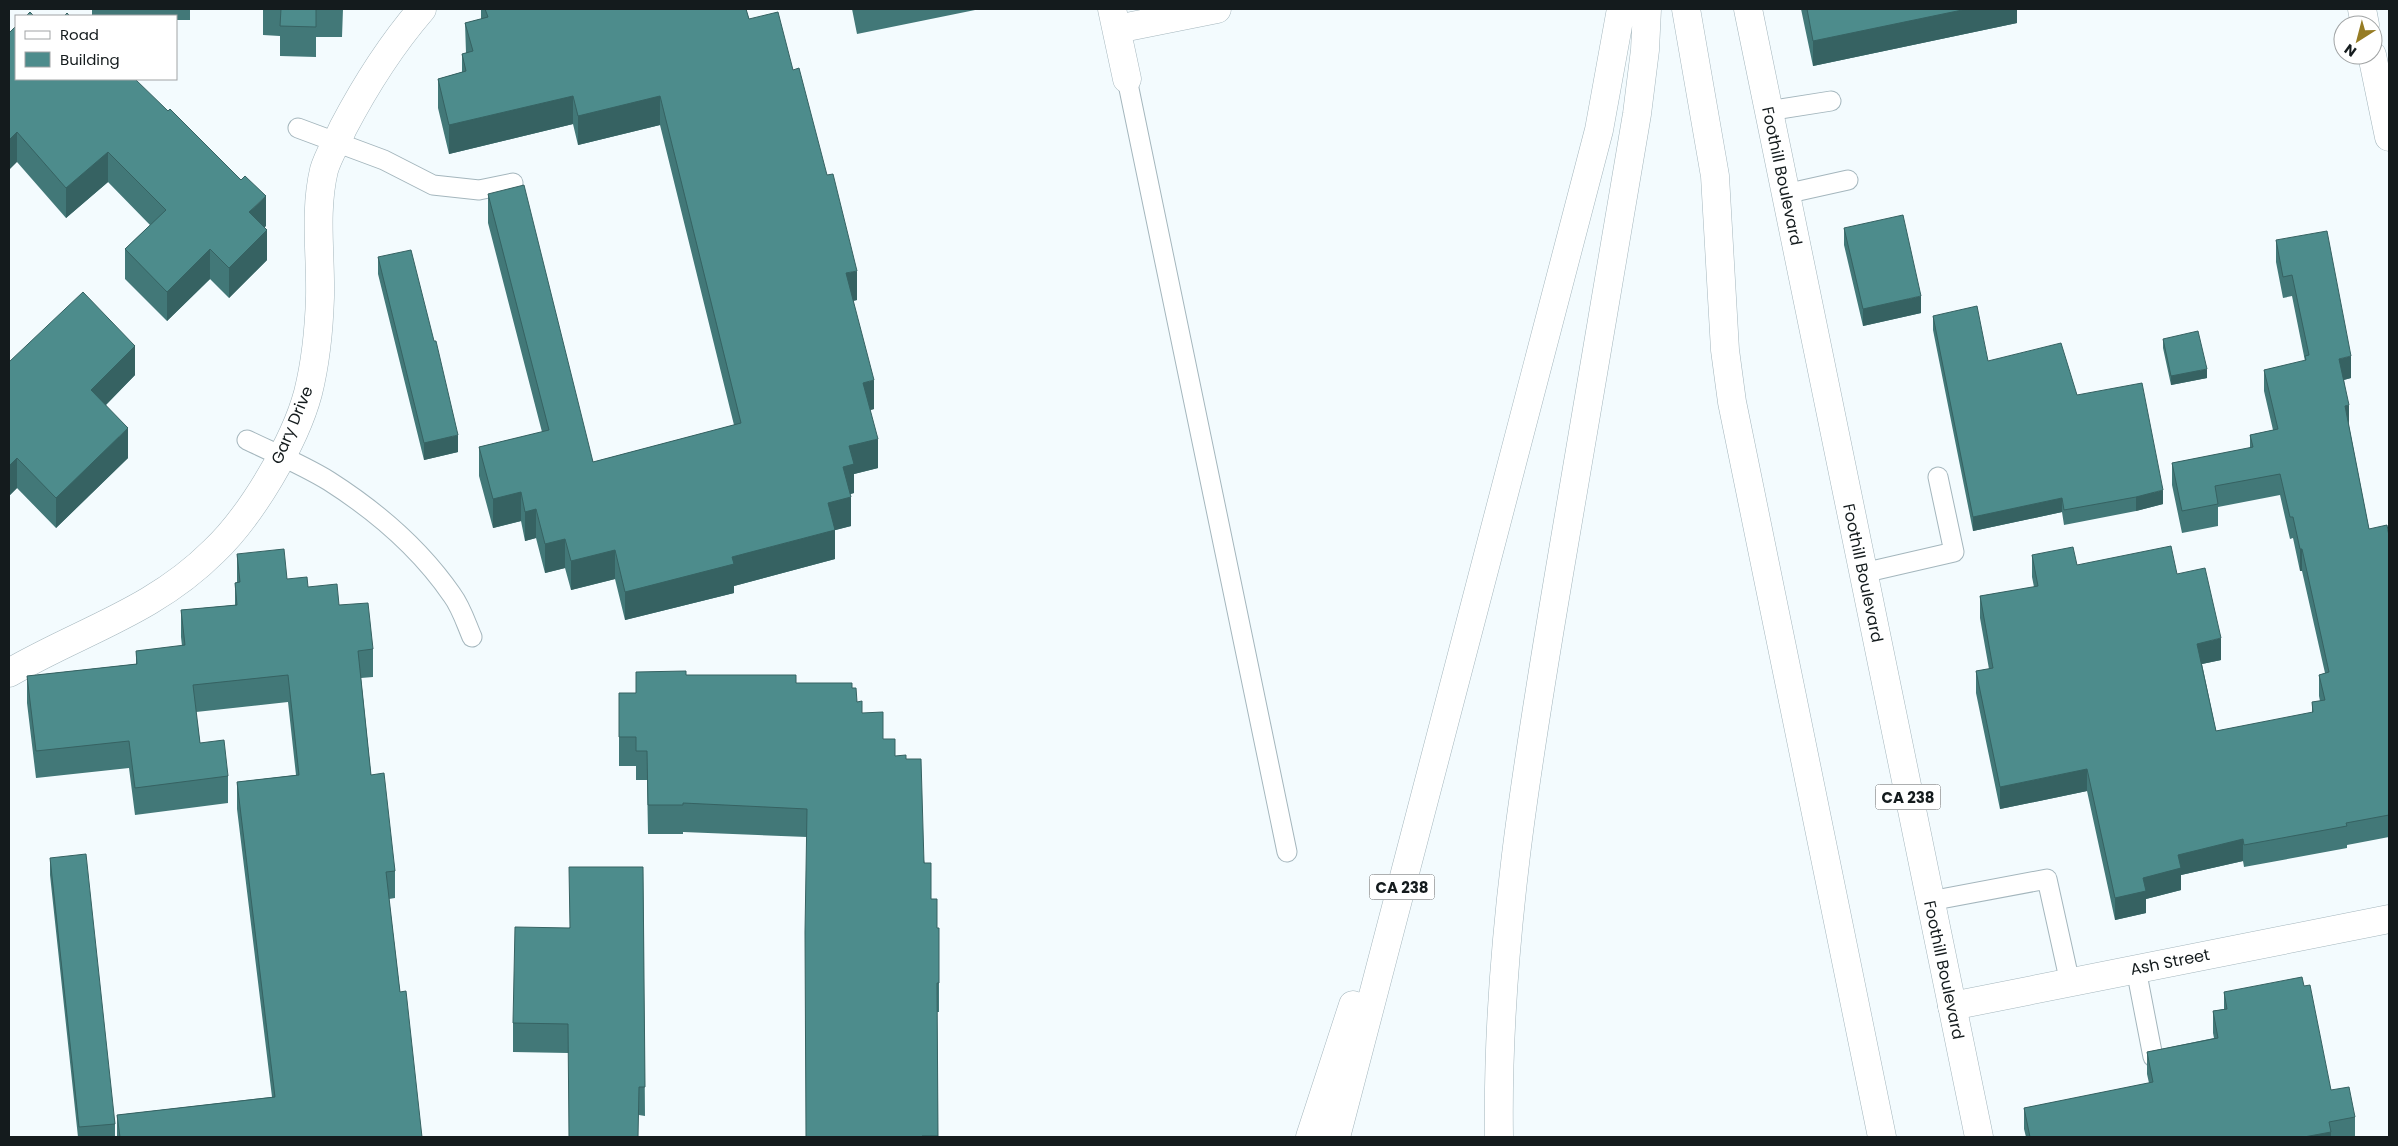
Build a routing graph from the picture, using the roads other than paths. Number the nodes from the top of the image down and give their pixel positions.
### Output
1 (422, 9) edge
2 (1217, 9) edge
3 (1621, 9) edge
4 (1647, 9) edge
5 (1686, 9) edge
6 (1748, 9) edge
7 (1115, 19) edge
8 (2374, 65) edge
9 (1127, 79) joint
10 (1831, 101) dead end
11 (1768, 110) junction
12 (298, 128) dead end
13 (2389, 136) edge
14 (337, 141) junction
15 (1848, 180) dead end
16 (513, 183) dead end
17 (1785, 194) junction
18 (246, 440) dead end
19 (281, 457) junction
20 (1938, 477) dead end
21 (1863, 573) junction
22 (1467, 636) junction
23 (472, 637) dead end
24 (9, 673) edge
25 (1287, 852) dead end
26 (1930, 901) junction
27 (2389, 919) edge
28 (2136, 969) junction
29 (2070, 983) junction
30 (1952, 1006) junction
31 (2153, 1057) edge
32 (1310, 1137) edge
33 (1336, 1137) edge
34 (1499, 1137) edge
35 (1882, 1137) edge
36 (1978, 1137) edge

1 - 14 main road, Gary Drive
2 - 7 main road
3 - 22 main road, CA 238
4 - 34 main road
5 - 35 main road
6 - 11 main road, Foothill Boulevard
7 - 9 main road
8 - 13 main road
9 - 25 lane
10 - 11 lane
11 - 17 main road, Foothill Boulevard
12 - 14 lane
14 - 16 lane
14 - 19 main road, Gary Drive
15 - 17 lane
17 - 21 main road, Foothill Boulevard / CA 238
18 - 19 lane
19 - 23 lane
19 - 24 main road, Gary Drive
20 - 21 lane
21 - 26 main road, Foothill Boulevard / CA 238
22 - 32 main road
22 - 33 main road, CA 238
26 - 29 lane
26 - 30 main road, Foothill Boulevard / CA 238
27 - 28 main road, Ash Street
28 - 29 main road, Ash Street
28 - 31 lane
29 - 30 main road, Ash Street
30 - 36 main road, Foothill Boulevard / CA 238

